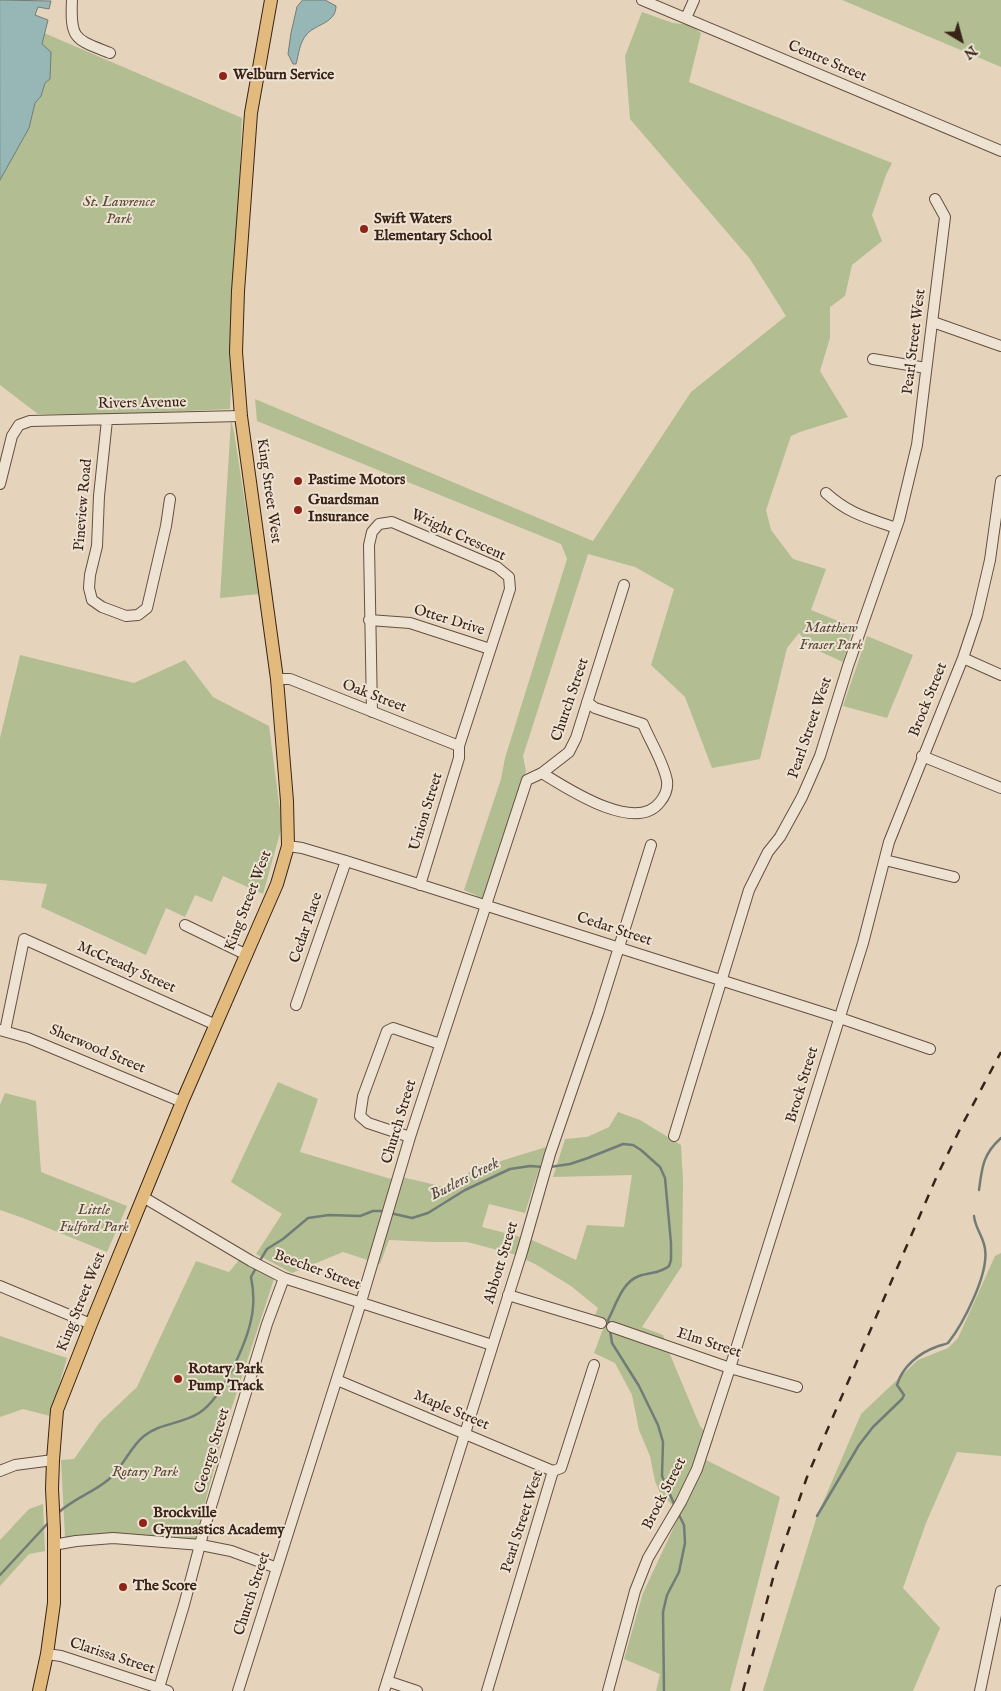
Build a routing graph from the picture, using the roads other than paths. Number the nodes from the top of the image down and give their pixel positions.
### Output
1 (72, 0) edge
2 (271, 0) edge
3 (642, 0) edge
4 (694, 0) edge
5 (686, 18) junction
6 (110, 53) dead end
7 (1001, 151) edge
8 (935, 199) dead end
9 (933, 322) junction
10 (1001, 346) edge
11 (873, 359) dead end
12 (926, 368) junction
13 (241, 416) junction
14 (107, 420) junction
15 (1001, 481) edge
16 (0, 484) edge
17 (826, 493) dead end
18 (170, 499) dead end
19 (896, 528) junction
20 (624, 585) dead end
21 (370, 620) junction
22 (490, 649) junction
23 (963, 658) junction
24 (1001, 675) edge
25 (277, 679) junction
26 (587, 702) junction
27 (372, 712) junction
28 (459, 746) junction
29 (922, 756) junction
30 (542, 773) junction
31 (1001, 788) edge
32 (651, 845) dead end
33 (288, 846) junction
34 (346, 860) junction
35 (885, 860) junction
36 (954, 877) dead end
37 (420, 885) junction
38 (487, 906) junction
39 (184, 925) dead end
40 (619, 947) junction
41 (247, 955) junction
42 (722, 980) junction
43 (296, 1005) dead end
44 (840, 1018) junction
45 (216, 1025) junction
46 (2, 1030) edge
47 (440, 1044) junction
48 (930, 1048) dead end
49 (182, 1102) junction
50 (674, 1136) dead end
51 (410, 1137) junction
52 (143, 1197) junction
53 (284, 1278) junction
54 (0, 1286) edge
55 (508, 1295) junction
56 (361, 1303) junction
57 (601, 1323) dead end
58 (90, 1324) junction
59 (612, 1327) dead end
60 (492, 1345) junction
61 (594, 1365) dead end
62 (730, 1368) junction
63 (337, 1380) junction
64 (797, 1387) dead end
65 (464, 1434) junction
66 (53, 1460) junction
67 (0, 1471) edge
68 (553, 1471) junction
69 (53, 1545) junction
70 (201, 1545) junction
71 (277, 1568) junction
72 (1001, 1591) edge
73 (997, 1631) edge
74 (47, 1654) junction
75 (386, 1686) edge
76 (162, 1690) edge
77 (39, 1691) edge
78 (238, 1691) edge
79 (417, 1691) edge
80 (487, 1691) edge
81 (608, 1691) edge
82 (980, 1691) edge

1 - 6 street
2 - 13 main road, King Street West
3 - 5 street, Centre Street
4 - 5 street
5 - 7 street, Centre Street
8 - 9 street, Pearl Street West
9 - 10 street
9 - 12 street, Pearl Street West
11 - 12 street
12 - 19 street, Pearl Street West
13 - 14 street, Rivers Avenue
13 - 25 main road, King Street West
14 - 16 street, Rivers Avenue
14 - 18 street, Pineview Road
15 - 23 street, Brock Street
17 - 19 street
19 - 42 street, Pearl Street West
20 - 26 street, Church Street
21 - 22 street, Otter Drive
21 - 22 street, Wright Crescent
21 - 27 street, Wright Crescent
22 - 28 street, Wright Crescent
23 - 24 street
23 - 29 street, Brock Street
25 - 27 street, Oak Street
25 - 33 main road, King Street West
26 - 30 street, Church Street
26 - 30 street
27 - 28 street, Oak Street
28 - 37 street, Union Street
29 - 31 street
29 - 35 street, Brock Street
30 - 38 street, Church Street
32 - 40 street, Abbott Street
33 - 34 street, Cedar Street
33 - 41 main road, King Street West
34 - 37 street, Cedar Street
34 - 43 street, Cedar Place
35 - 36 street
35 - 44 street, Brock Street
37 - 38 street, Cedar Street
38 - 40 street, Cedar Street
38 - 47 street, Church Street
39 - 41 street
40 - 42 street, Cedar Street
40 - 55 street, Abbott Street
41 - 45 main road, King Street West
42 - 44 street, Cedar Street
42 - 50 street, Pearl Street West
44 - 48 street, Cedar Street
44 - 62 street, Brock Street
45 - 46 street, McCready Street
45 - 49 main road, King Street West
46 - 49 street, Sherwood Street
47 - 51 street, Church Street
47 - 51 street
49 - 52 main road, King Street West
51 - 56 street, Church Street
52 - 53 street, Beecher Street
52 - 58 main road, King Street West
53 - 56 street, Beecher Street
53 - 70 street, George Street
54 - 58 street
55 - 57 street
55 - 60 street, Abbott Street
56 - 60 street, Beecher Street
56 - 63 street, Church Street
58 - 66 main road, King Street West
59 - 62 street, Elm Street
60 - 65 street, Abbott Street
61 - 68 street, Pearl Street West
62 - 64 street, Elm Street
62 - 81 street, Brock Street
63 - 65 street, Maple Street
63 - 71 street, Church Street
65 - 68 street, Maple Street
65 - 75 street, Abbott Street
66 - 67 street
66 - 69 main road, King Street West
68 - 80 street, Pearl Street West
69 - 70 street
69 - 74 main road, King Street West
70 - 71 street
70 - 76 street, George Street
71 - 78 street, Church Street
72 - 73 street
73 - 82 street
74 - 76 street, Clarissa Street
74 - 77 main road, King Street West
75 - 79 street

